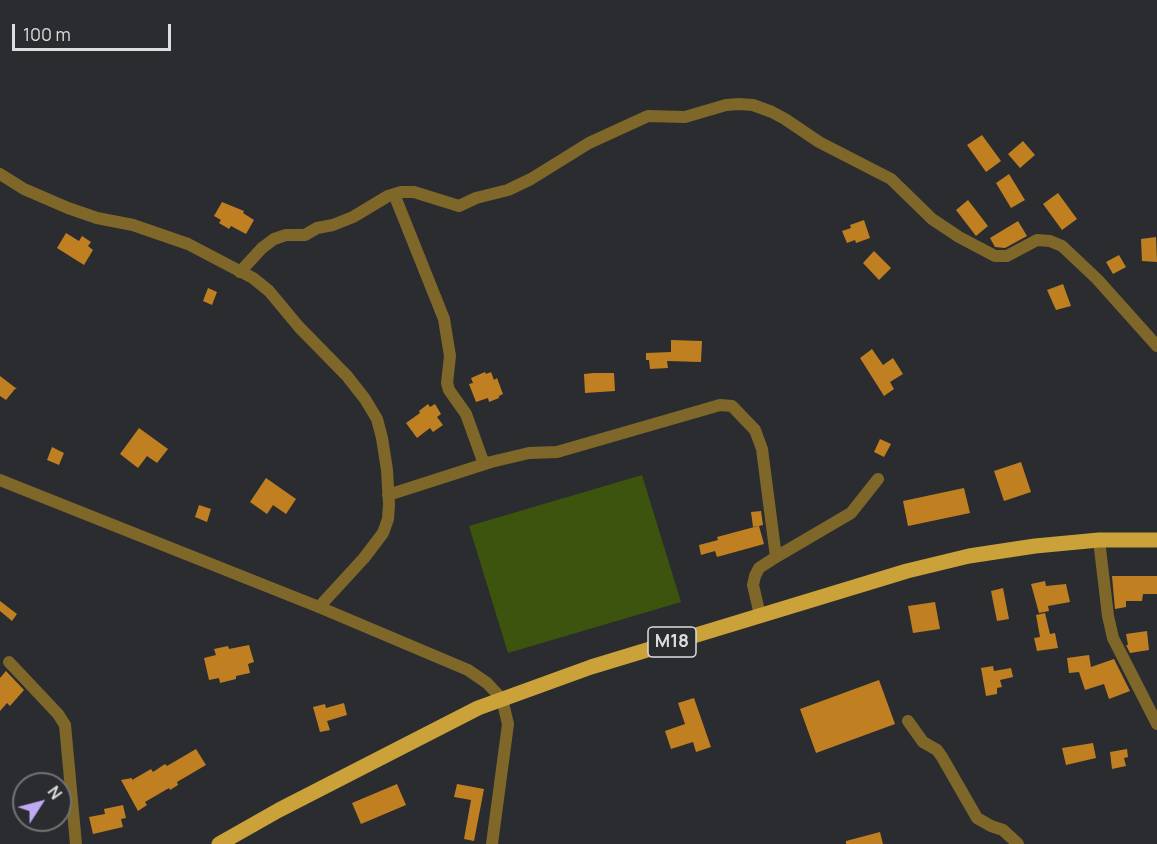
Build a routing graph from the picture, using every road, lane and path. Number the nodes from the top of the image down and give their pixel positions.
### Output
1 (0, 174) edge
2 (394, 194) junction
3 (240, 272) junction
4 (1157, 346) edge
5 (484, 464) junction
6 (878, 479) dead end
7 (0, 480) edge
8 (388, 495) junction
9 (1099, 540) junction
10 (1157, 540) edge
11 (776, 557) junction
12 (319, 607) junction
13 (760, 615) junction
14 (9, 662) dead end
15 (502, 699) junction
16 (908, 722) dead end
17 (1157, 724) edge
18 (76, 844) edge
19 (219, 844) edge
20 (492, 844) edge
21 (1018, 844) edge

1 - 3 street
2 - 3 street
2 - 4 street
2 - 5 street
3 - 8 street
5 - 8 street
5 - 11 street
6 - 11 street
7 - 12 street
8 - 12 street
9 - 10 main road, M18
9 - 13 main road, M18
9 - 17 street
11 - 13 street
12 - 15 street
13 - 15 main road, M18
14 - 18 street
15 - 19 main road, M18
15 - 20 street
16 - 21 street

